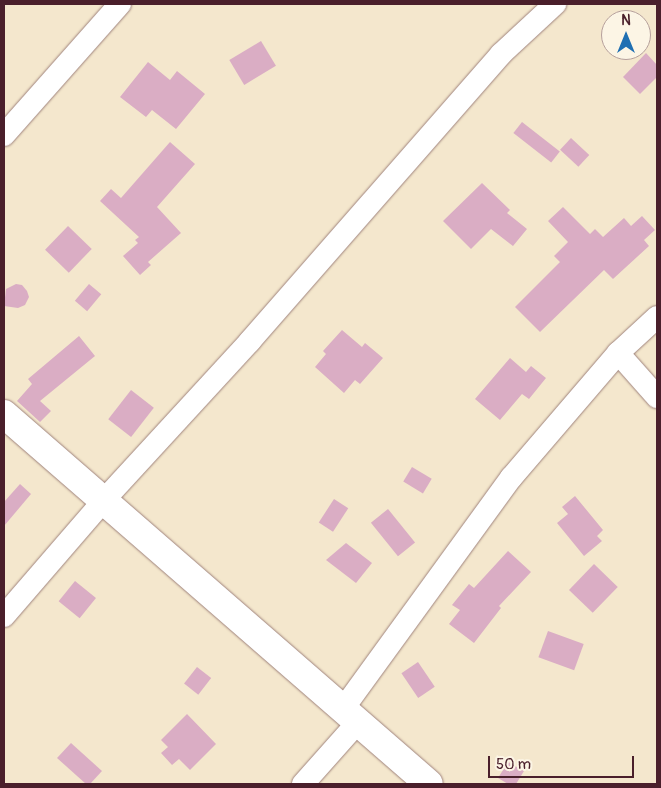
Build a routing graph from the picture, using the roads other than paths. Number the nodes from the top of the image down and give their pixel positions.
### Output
1 (120, 4) edge
2 (555, 4) edge
3 (4, 135) edge
4 (657, 317) edge
5 (618, 353) junction
6 (657, 398) edge
7 (4, 414) edge
8 (104, 500) junction
9 (4, 616) edge
10 (350, 716) junction
11 (303, 784) edge
12 (428, 784) edge

1 - 3 street
2 - 8 street
4 - 5 street
5 - 6 street
5 - 10 street
7 - 8 main road
8 - 9 street
8 - 10 main road
10 - 11 street
10 - 12 main road

